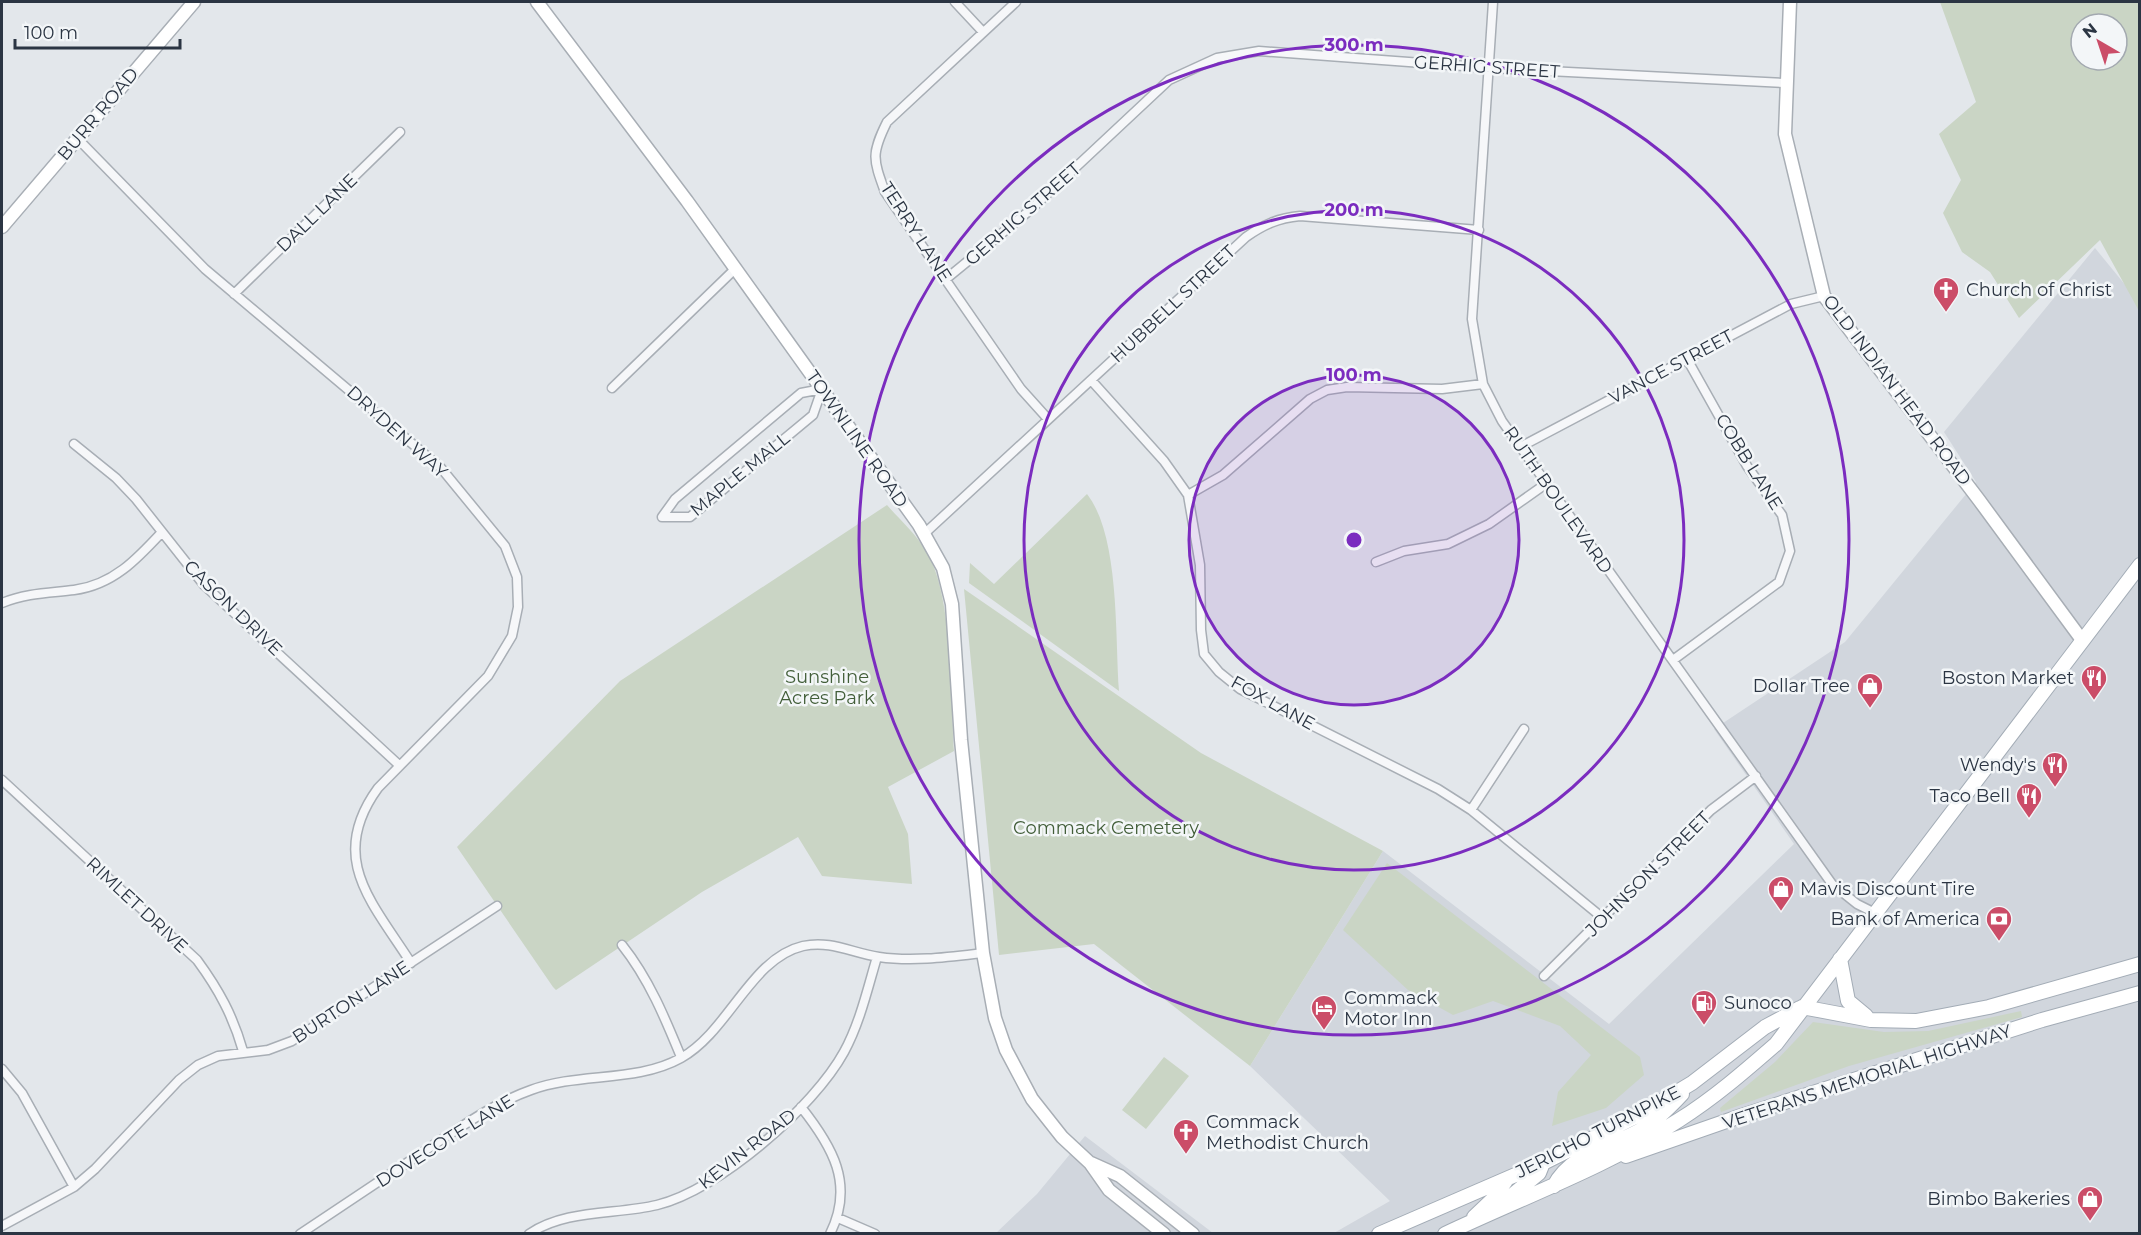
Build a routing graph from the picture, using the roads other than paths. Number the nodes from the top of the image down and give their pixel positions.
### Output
1 (194, 2) edge
2 (537, 2) edge
3 (955, 2) edge
4 (1016, 2) edge
5 (1493, 2) edge
6 (1790, 2) edge
7 (983, 32) junction
8 (1490, 68) junction
9 (1785, 83) junction
10 (400, 132) dead end
11 (77, 138) junction
12 (2, 227) edge
13 (1479, 230) junction
14 (736, 268) junction
15 (946, 279) junction
16 (234, 294) junction
17 (1824, 296) junction
18 (1687, 359) junction
19 (1091, 380) junction
20 (1483, 384) junction
21 (612, 388) dead end
22 (822, 389) junction
23 (1048, 418) junction
24 (74, 444) dead end
25 (1522, 446) junction
26 (1547, 483) junction
27 (1188, 495) junction
28 (162, 532) junction
29 (924, 534) junction
30 (1376, 562) dead end
31 (2139, 565) edge
32 (2, 603) edge
33 (2082, 639) junction
34 (1673, 660) junction
35 (1524, 729) dead end
36 (399, 765) junction
37 (1756, 776) junction
38 (2, 780) edge
39 (1471, 810) junction
40 (497, 906) dead end
41 (1875, 912) junction
42 (1604, 919) junction
43 (622, 945) dead end
44 (983, 953) junction
45 (877, 957) junction
46 (1840, 959) junction
47 (411, 963) junction
48 (2139, 964) edge
49 (1544, 976) dead end
50 (2139, 993) edge
51 (1802, 1007) junction
52 (1871, 1020) junction
53 (243, 1052) junction
54 (681, 1058) junction
55 (2, 1069) edge
56 (1692, 1083) junction
57 (801, 1107) junction
58 (1090, 1163) junction
59 (1543, 1163) junction
60 (1596, 1165) junction
61 (1507, 1179) junction
62 (1554, 1186) junction
63 (74, 1187) junction
64 (1461, 1197) junction
65 (1493, 1212) junction
66 (838, 1218) junction
67 (1471, 1221) junction
68 (2, 1226) edge
69 (300, 1233) edge
70 (529, 1233) edge
71 (830, 1233) edge
72 (875, 1233) edge
73 (1164, 1233) edge
74 (1193, 1233) edge
75 (1379, 1233) edge
76 (1445, 1233) edge

1 - 11 main road, BURR ROAD
2 - 14 main road, TOWNLINE ROAD
3 - 7 street
4 - 7 street, TERRY LANE
5 - 8 street, RUTH BOULEVARD
6 - 9 main road, OLD INDIAN HEAD ROAD
7 - 15 street, TERRY LANE
8 - 9 street, GERHIG STREET
8 - 13 street, RUTH BOULEVARD
8 - 15 street, GERHIG STREET
9 - 17 main road, OLD INDIAN HEAD ROAD
10 - 16 street, DALL LANE
11 - 12 main road, BURR ROAD
11 - 16 street, DRYDEN WAY
13 - 19 street, HUBBELL STREET
13 - 20 street, RUTH BOULEVARD
14 - 21 street
14 - 22 main road, TOWNLINE ROAD
15 - 23 street, TERRY LANE
16 - 36 street, DRYDEN WAY
17 - 18 street, VANCE STREET
17 - 33 main road, OLD INDIAN HEAD ROAD
18 - 25 street, VANCE STREET
18 - 34 street, COBB LANE
19 - 23 street, HUBBELL STREET
19 - 27 street, FOX LANE
20 - 25 street, RUTH BOULEVARD
20 - 27 street
22 - 22 street, MAPLE MALL
22 - 29 main road, TOWNLINE ROAD
23 - 29 street, HUBBELL STREET
24 - 28 street, CASON DRIVE
25 - 26 street, RUTH BOULEVARD
26 - 30 street
26 - 34 street, RUTH BOULEVARD
27 - 39 street, FOX LANE
28 - 32 street
28 - 36 street, CASON DRIVE
29 - 44 main road, TOWNLINE ROAD
31 - 33 main road, JERICHO TURNPIKE
33 - 41 main road, JERICHO TURNPIKE
34 - 37 street, RUTH BOULEVARD
35 - 39 street
36 - 47 street, DRYDEN WAY
37 - 41 street, RUTH BOULEVARD
37 - 42 street, JOHNSON STREET
38 - 53 street, RIMLET DRIVE
39 - 42 street, FOX LANE
40 - 47 street, BURTON LANE
41 - 46 main road, JERICHO TURNPIKE
42 - 49 street, JOHNSON STREET
43 - 54 street
44 - 45 street, DOVECOTE LANE
44 - 58 main road, TOWNLINE ROAD
45 - 54 street, DOVECOTE LANE
45 - 57 street, KEVIN ROAD
46 - 51 main road, JERICHO TURNPIKE
46 - 52 main road
47 - 53 street, BURTON LANE
48 - 52 main road, VETERANS MEMORIAL HIGHWAY
50 - 60 main road, VETERANS MEMORIAL HIGHWAY
51 - 52 main road, VETERANS MEMORIAL HIGHWAY
51 - 56 main road, JERICHO TURNPIKE
51 - 60 main road, JERICHO TURNPIKE
53 - 63 street, BURTON LANE
54 - 69 street, DOVECOTE LANE
55 - 63 street
56 - 59 main road, JERICHO TURNPIKE
56 - 62 main road
57 - 66 street
57 - 70 street, KEVIN ROAD
58 - 73 main road
58 - 74 main road
59 - 61 main road, JERICHO TURNPIKE
59 - 65 main road
60 - 62 main road, JERICHO TURNPIKE
61 - 64 main road, JERICHO TURNPIKE
61 - 67 main road
62 - 65 main road, JERICHO TURNPIKE
63 - 68 street, BURTON LANE
64 - 67 main road
64 - 75 main road, JERICHO TURNPIKE
65 - 67 main road, JERICHO TURNPIKE
66 - 71 street
66 - 72 street
67 - 76 main road, JERICHO TURNPIKE

